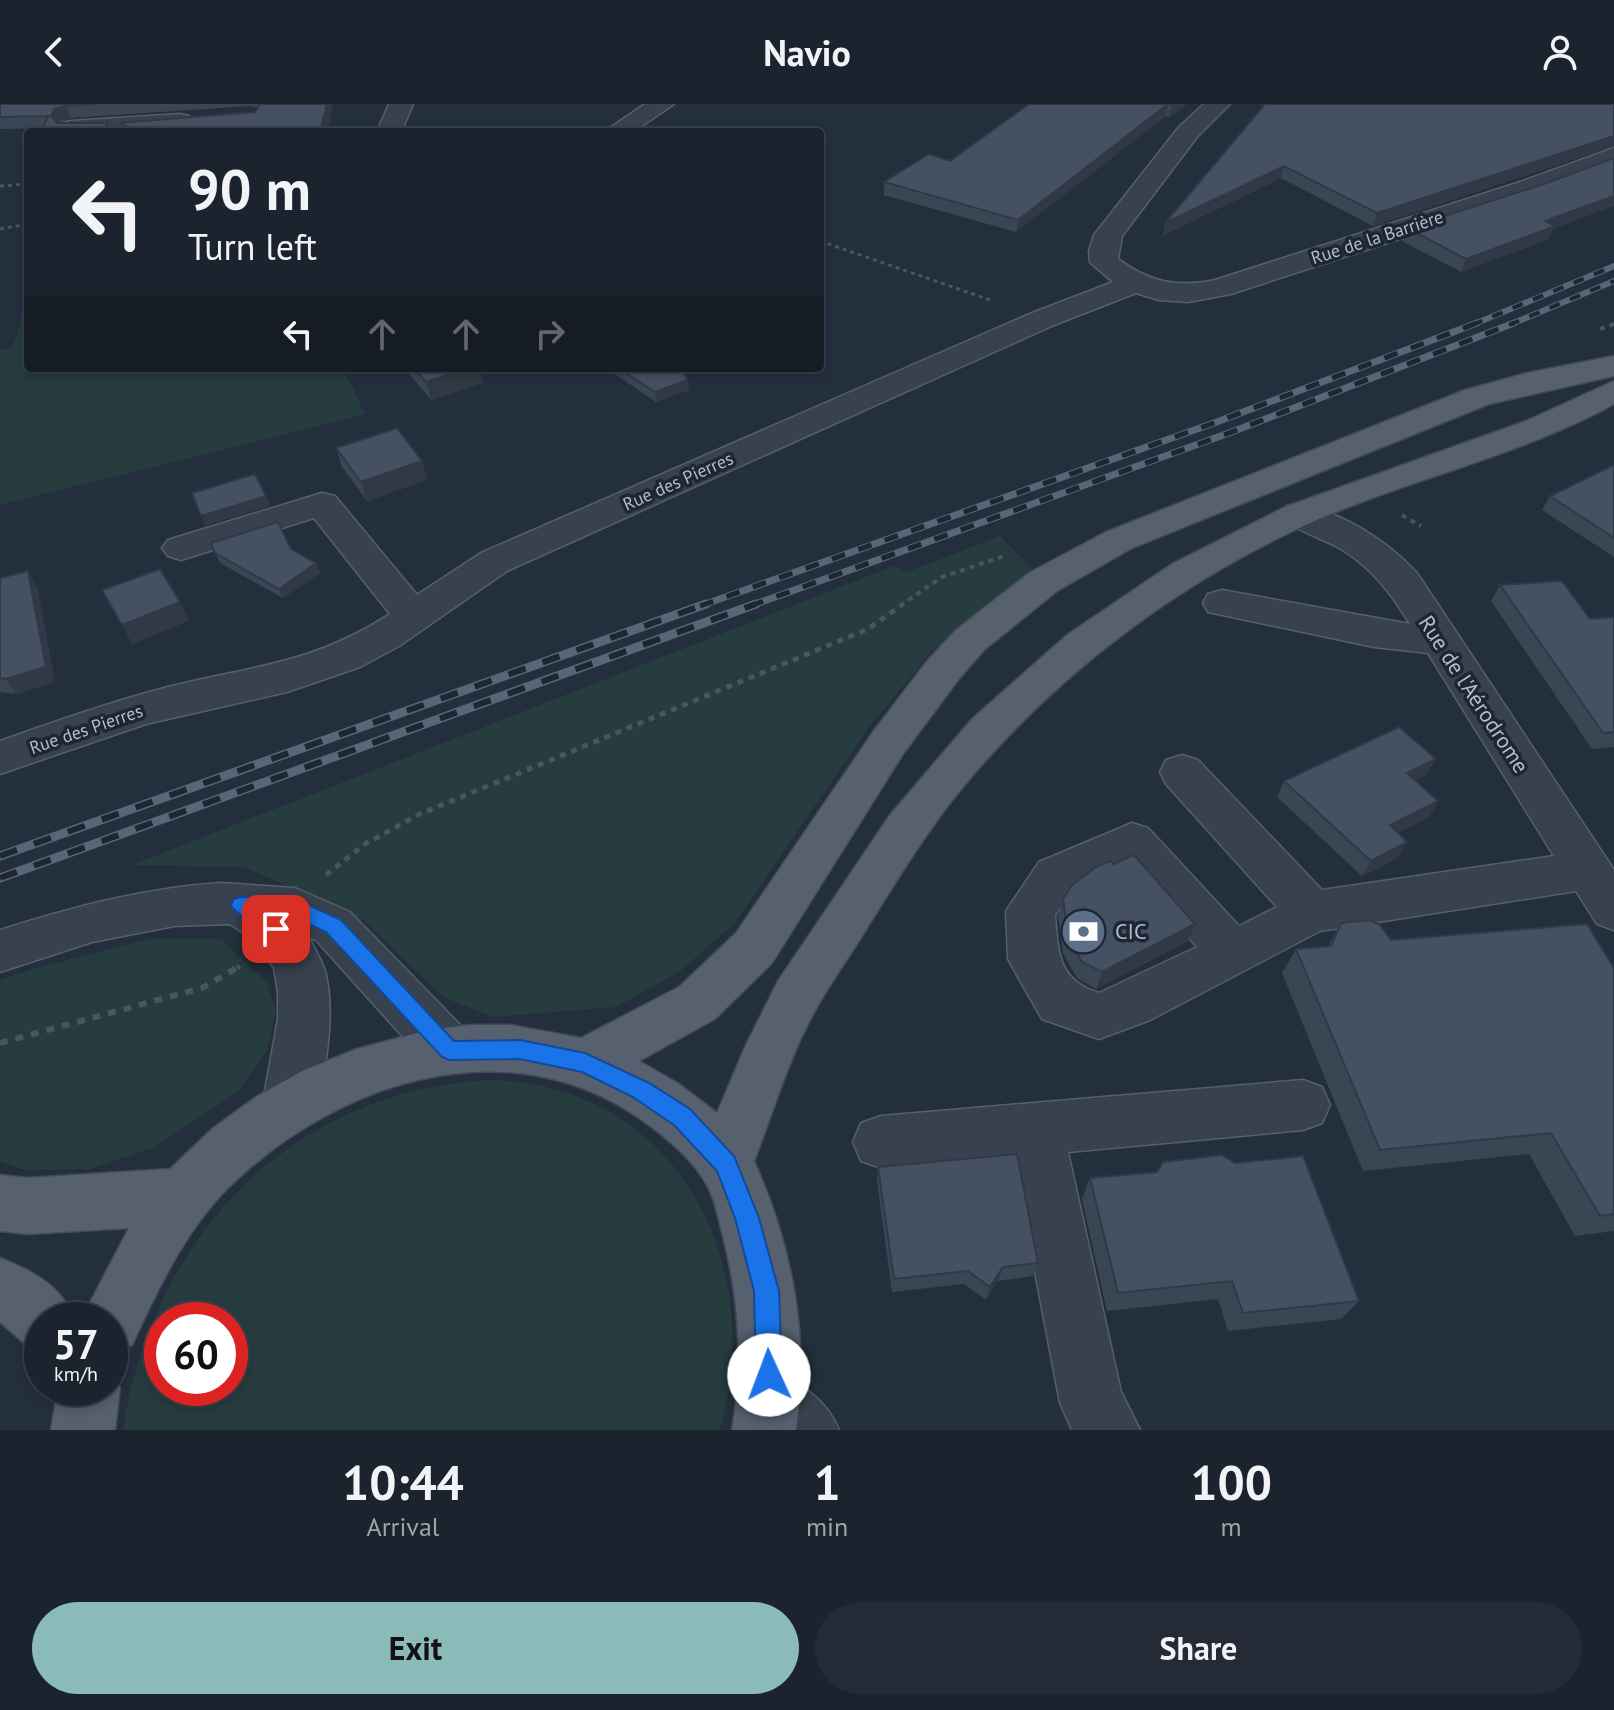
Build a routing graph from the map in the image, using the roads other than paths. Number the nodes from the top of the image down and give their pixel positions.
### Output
1 (401, 104) edge
2 (662, 104) edge
3 (1218, 104) edge
4 (164, 113) edge
5 (204, 119) edge
6 (71, 128) edge
7 (391, 128) edge
8 (623, 128) edge
9 (1614, 156) edge
10 (1137, 283) junction
11 (1614, 366) edge
12 (1614, 391) edge
13 (1299, 514) junction
14 (181, 548) dead end
15 (1222, 603) dead end
16 (413, 616) junction
17 (1440, 641) junction
18 (0, 758) edge
19 (1182, 772) dead end
20 (1588, 870) junction
21 (241, 905) junction
22 (1614, 910) edge
23 (1312, 912) junction
24 (0, 951) edge
25 (1233, 953) dead end
26 (449, 1050) junction
27 (585, 1063) junction
28 (1303, 1105) dead end
29 (289, 1107) junction
30 (1035, 1129) junction
31 (881, 1142) dead end
32 (725, 1164) junction
33 (184, 1196) junction
34 (0, 1203) edge
35 (0, 1288) edge
36 (120, 1302) edge
37 (24, 1303) edge
38 (86, 1406) edge
39 (780, 1421) edge
40 (83, 1430) edge
41 (1108, 1430) edge

1 - 7 street
2 - 8 street
3 - 10 street
4 - 5 street
4 - 6 street
9 - 10 street, Rue de la Barrière
10 - 16 street, Rue des Pierres
11 - 27 main road
12 - 13 main road
13 - 17 street, Rue de l'Aérodrome
13 - 32 main road
14 - 16 street
15 - 17 street
16 - 18 street, Rue des Pierres
17 - 20 street, Rue de l'Aérodrome
19 - 23 street
20 - 22 street, Rue de l'Aérodrome
20 - 23 street
21 - 24 street
21 - 26 street
21 - 29 street
23 - 25 street
26 - 27 main road
26 - 29 main road
27 - 32 main road
28 - 30 street
29 - 33 main road
30 - 31 street
30 - 41 street
32 - 39 main road
33 - 34 main road
33 - 36 main road
35 - 37 main road
38 - 40 main road

